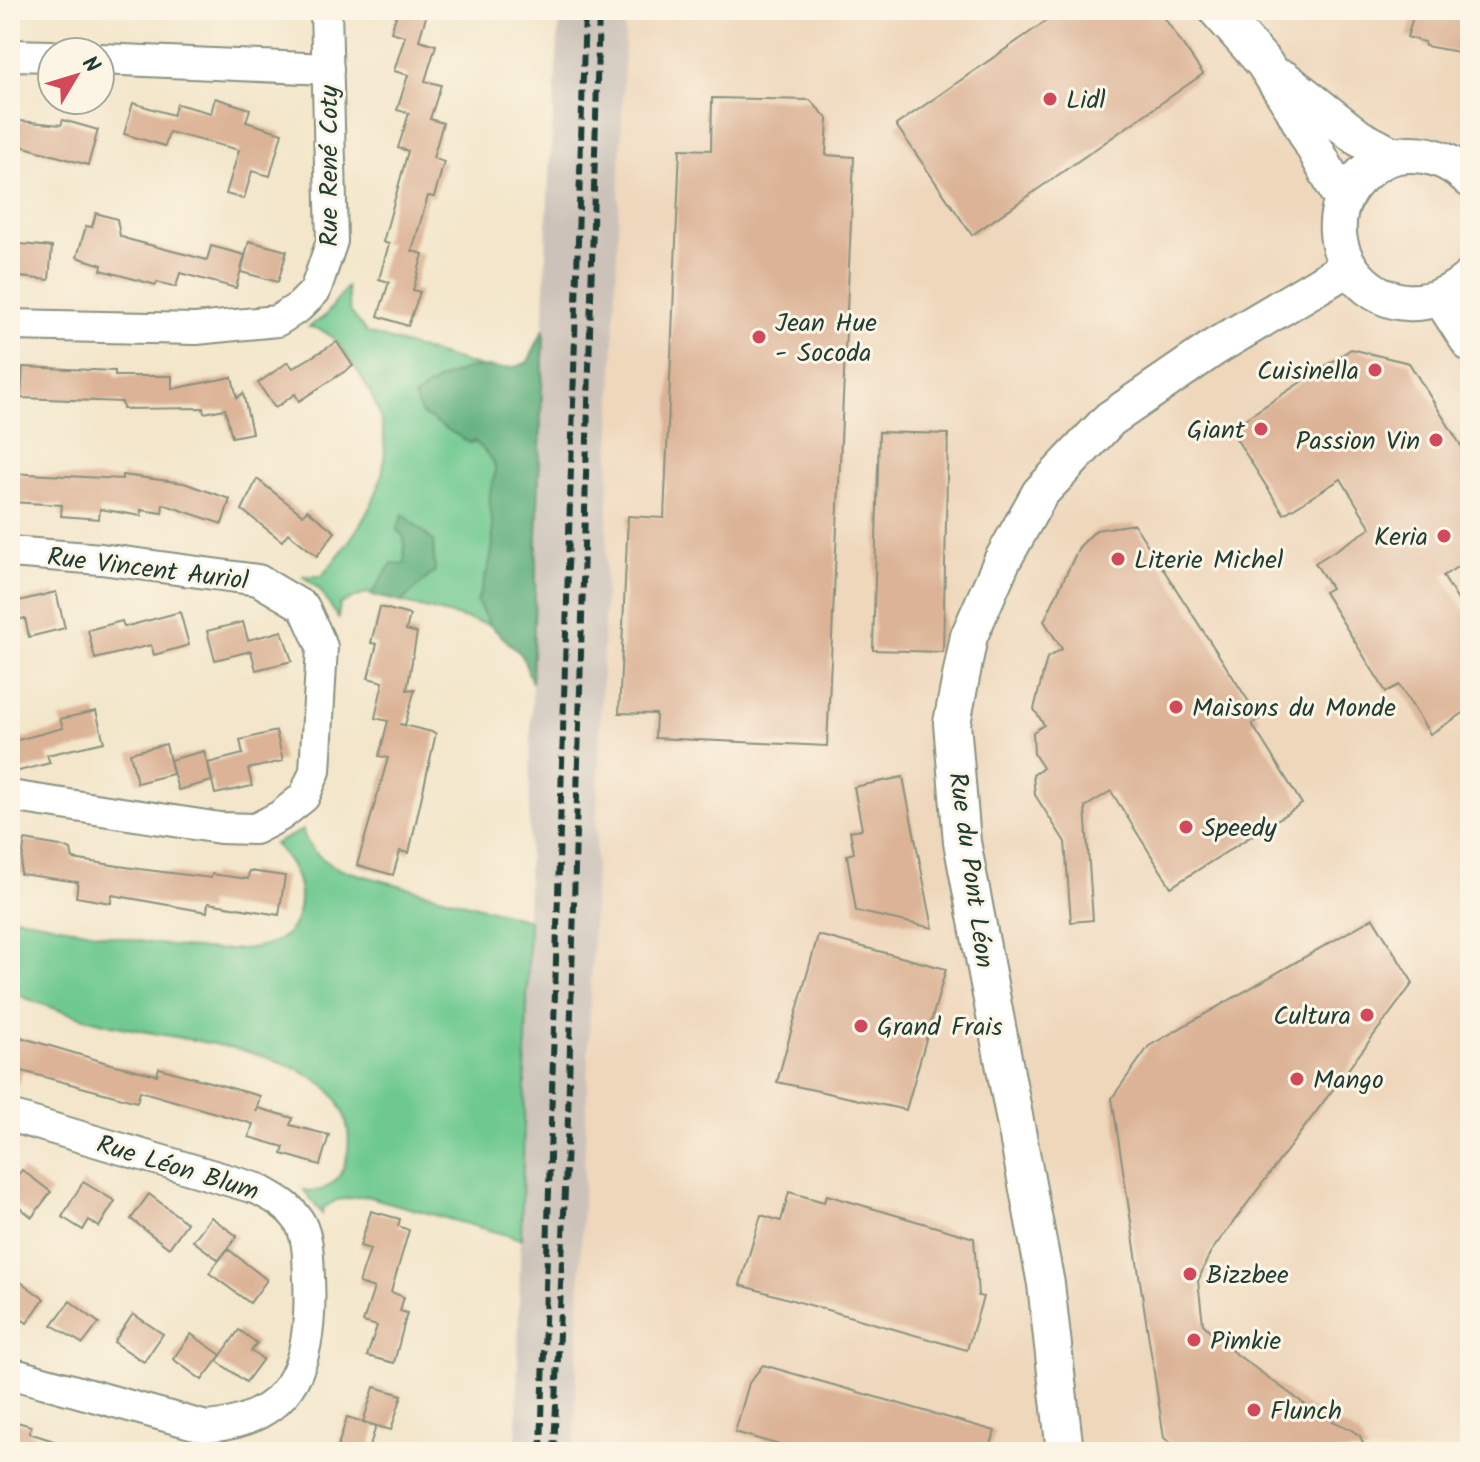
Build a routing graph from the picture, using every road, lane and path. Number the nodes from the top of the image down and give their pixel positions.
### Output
1 (326, 10) edge
2 (1217, 10) edge
3 (10, 55) edge
4 (36, 56) edge
5 (116, 60) edge
6 (1264, 63) junction
7 (328, 69) junction
8 (1393, 156) junction
9 (1466, 171) edge
10 (1343, 201) junction
11 (1349, 267) junction
12 (1456, 288) edge
13 (10, 325) edge
14 (1470, 343) edge
15 (10, 552) edge
16 (10, 796) edge
17 (10, 1116) edge
18 (10, 1373) edge
19 (1065, 1452) edge

1 - 7 street, Rue René Coty
2 - 6 street
3 - 4 street
5 - 7 street
6 - 8 street
6 - 10 street
7 - 13 street, Rue René Coty
8 - 9 street
8 - 10 street
10 - 11 street
11 - 12 street
11 - 19 street, Rue du Pont Léon
12 - 14 street
15 - 16 street, Rue Vincent Auriol
17 - 18 street, Rue Léon Blum

